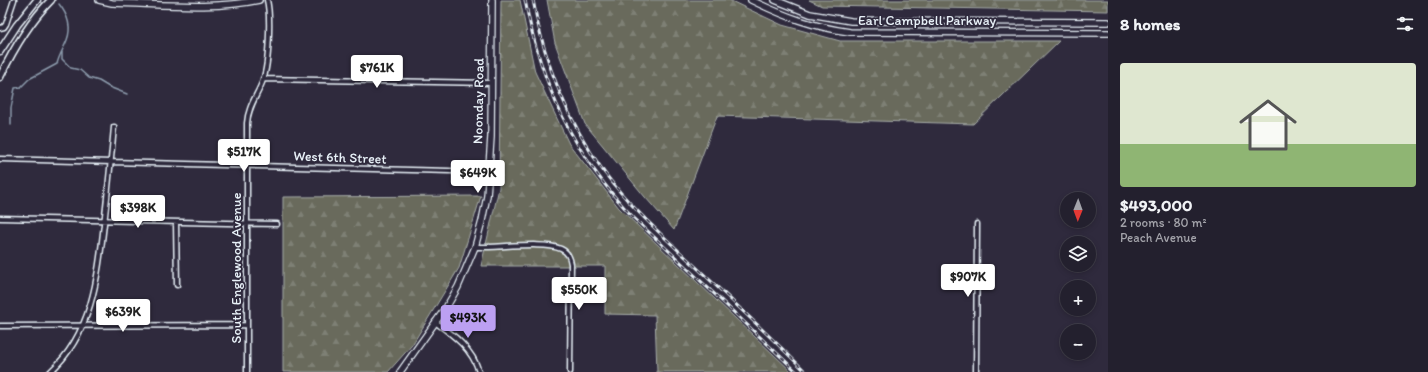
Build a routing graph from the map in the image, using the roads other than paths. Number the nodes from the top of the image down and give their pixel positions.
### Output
1 (14, 0) edge
2 (37, 0) edge
3 (51, 0) edge
4 (55, 0) edge
5 (98, 0) edge
6 (259, 0) edge
7 (267, 0) edge
8 (492, 0) edge
9 (751, 0) edge
10 (775, 0) edge
11 (150, 2) edge
12 (170, 2) edge
13 (181, 2) edge
14 (213, 3) edge
15 (44, 7) junction
16 (851, 22) junction
17 (1108, 22) edge
18 (2, 27) edge
19 (850, 32) junction
20 (1108, 33) edge
21 (0, 51) edge
22 (0, 77) edge
23 (264, 79) junction
24 (491, 83) junction
25 (114, 127) dead end
26 (0, 159) edge
27 (111, 162) junction
28 (246, 165) junction
29 (488, 172) junction
30 (0, 218) edge
31 (104, 220) junction
32 (176, 222) junction
33 (248, 222) junction
34 (277, 224) dead end
35 (977, 224) dead end
36 (475, 247) junction
37 (177, 285) dead end
38 (435, 322) junction
39 (247, 325) junction
40 (0, 326) edge
41 (82, 326) junction
42 (50, 372) edge
43 (247, 372) edge
44 (400, 372) edge
45 (479, 372) edge
46 (570, 372) edge
47 (976, 372) edge

1 - 18 street
2 - 21 main road
3 - 15 main road
4 - 15 main road
5 - 11 main road
6 - 14 main road
7 - 23 street, South Englewood Avenue
8 - 24 main road, Noonday Road
9 - 19 main road, Earl Campbell Parkway
10 - 16 main road, Earl Campbell Parkway
11 - 12 main road
12 - 13 main road
13 - 14 main road
15 - 22 main road
16 - 17 main road, Earl Campbell Parkway
16 - 19 main road
19 - 20 main road, Earl Campbell Parkway
23 - 24 street
23 - 28 street, South Englewood Avenue
24 - 29 main road, Noonday Road
25 - 27 street
26 - 27 street, West 6th Street
27 - 28 street, West 6th Street
27 - 31 street
28 - 29 street, West 6th Street
28 - 33 street, South Englewood Avenue
29 - 36 main road, Noonday Road
30 - 31 street
31 - 32 street
31 - 41 street
32 - 33 street
32 - 37 street
33 - 34 street
33 - 39 street, South Englewood Avenue
35 - 47 street
36 - 38 main road, Noonday Road
36 - 46 street
38 - 44 main road, Noonday Road
38 - 45 street
39 - 41 street
39 - 43 street, South Englewood Avenue
40 - 41 street
41 - 42 street

